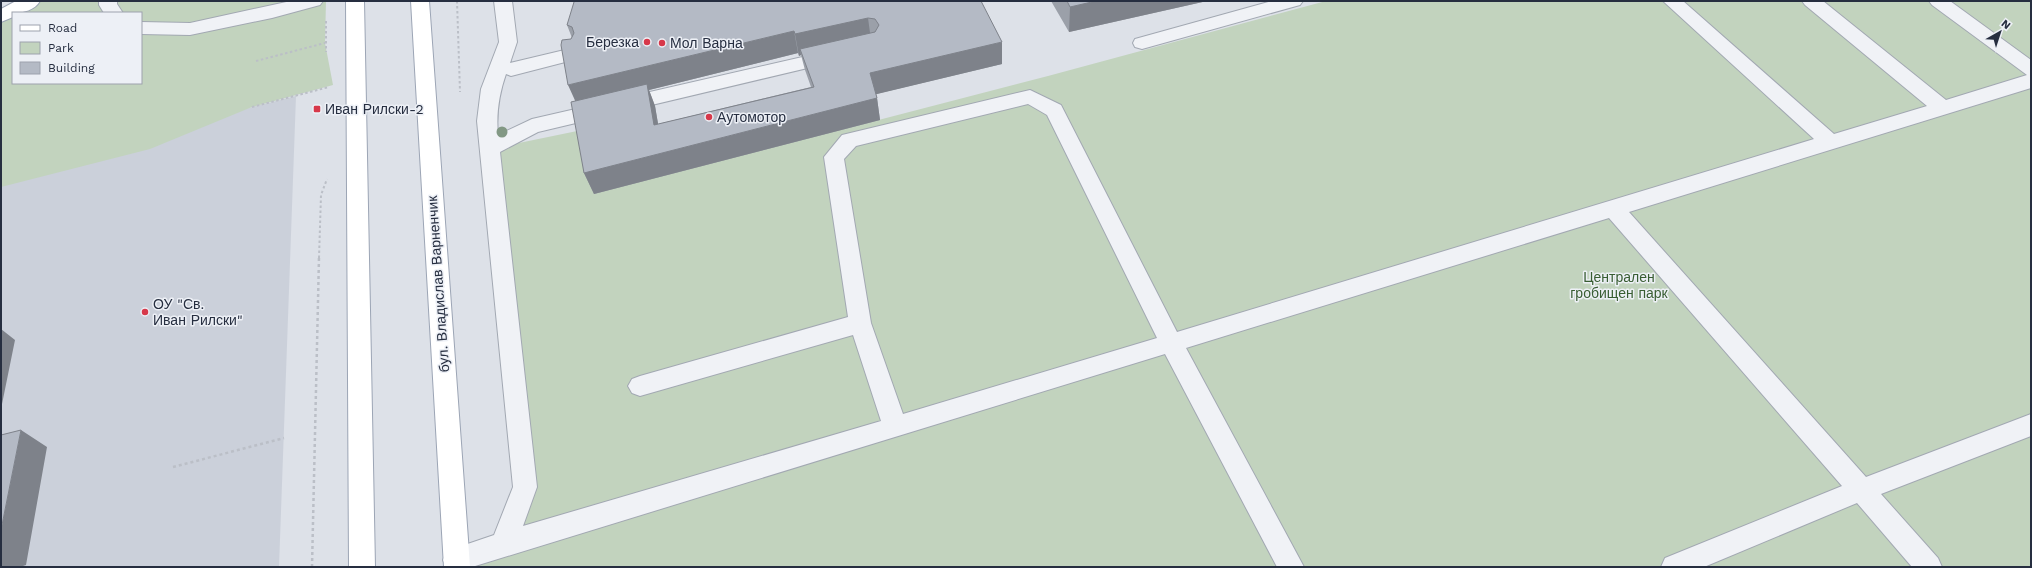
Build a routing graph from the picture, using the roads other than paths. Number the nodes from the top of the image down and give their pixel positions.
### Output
1 (30, 1) edge
2 (108, 1) edge
3 (314, 1) edge
4 (355, 1) edge
5 (420, 1) edge
6 (503, 1) edge
7 (1294, 1) edge
8 (1672, 1) edge
9 (1811, 1) edge
10 (1938, 1) edge
11 (113, 12) edge
12 (1, 16) edge
13 (142, 28) edge
14 (508, 42) junction
15 (1142, 43) dead end
16 (848, 52) edge
17 (573, 54) edge
18 (511, 70) junction
19 (2031, 70) edge
20 (2031, 81) edge
21 (491, 89) junction
22 (1943, 108) junction
23 (487, 121) junction
24 (532, 126) junction
25 (1830, 142) junction
26 (490, 149) junction
27 (1613, 208) junction
28 (860, 323) junction
29 (1171, 343) junction
30 (640, 386) dead end
31 (2031, 425) edge
32 (895, 427) junction
33 (1861, 490) junction
34 (502, 544) junction
35 (457, 563) edge
36 (362, 567) edge
37 (1291, 567) edge
38 (1674, 567) edge
39 (1929, 567) edge

1 - 12 main road
2 - 11 lane
3 - 13 lane
4 - 36 main road
5 - 35 main road, бул. Владислав Варненчик
6 - 14 lane
7 - 15 lane
8 - 25 lane
9 - 22 lane
10 - 19 lane
14 - 18 lane
14 - 21 lane
16 - 24 lane
17 - 18 lane
18 - 21 lane
20 - 22 lane
21 - 23 lane
22 - 25 lane
23 - 24 lane
23 - 26 lane
24 - 26 lane
25 - 27 lane
26 - 34 lane
27 - 29 lane
27 - 33 lane
28 - 29 lane
28 - 30 lane
28 - 32 lane
29 - 32 lane
29 - 37 lane
31 - 33 lane
32 - 34 lane
33 - 38 lane
33 - 39 lane
34 - 35 lane

